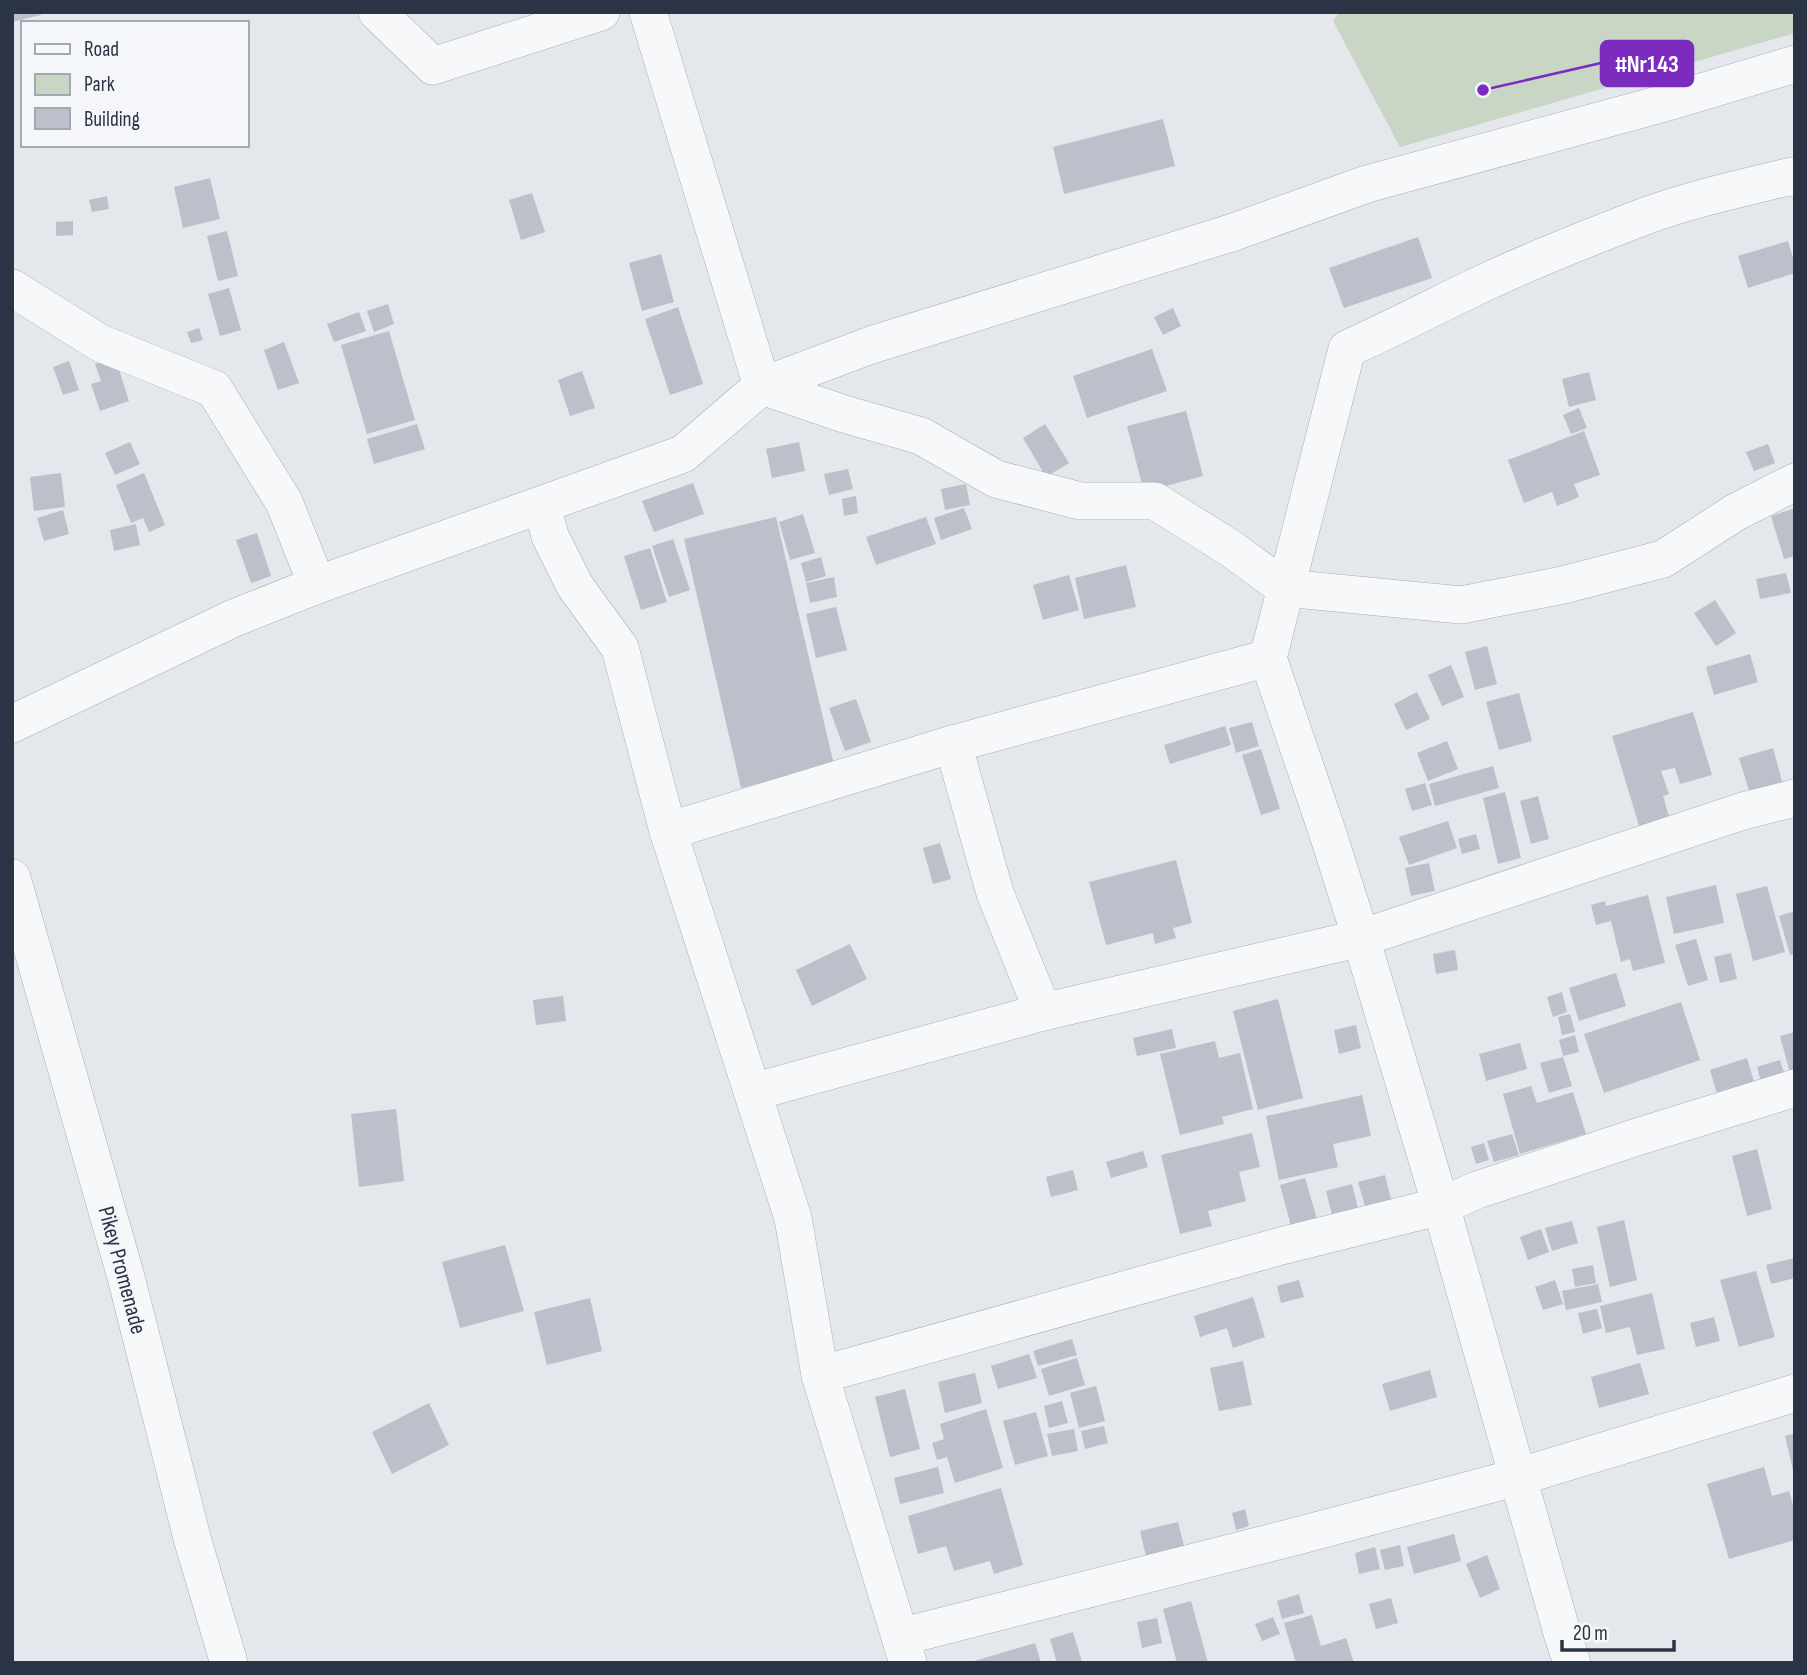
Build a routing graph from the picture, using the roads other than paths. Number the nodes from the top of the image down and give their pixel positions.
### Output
1 (377, 12) edge
2 (601, 12) edge
3 (648, 12) edge
4 (1795, 64) edge
5 (1795, 178) edge
6 (12, 288) edge
7 (762, 386) junction
8 (1795, 482) edge
9 (542, 506) junction
10 (317, 585) junction
11 (1285, 588) junction
12 (1268, 658) junction
13 (12, 724) edge
14 (953, 744) junction
15 (1795, 798) edge
16 (668, 831) junction
17 (12, 878) edge
18 (1361, 938) junction
19 (1044, 1012) junction
20 (1795, 1088) edge
21 (753, 1092) junction
22 (1440, 1206) junction
23 (820, 1375) junction
24 (1795, 1393) edge
25 (1518, 1477) junction
26 (904, 1650) edge
27 (229, 1663) edge
28 (1572, 1663) edge

1 - 2 street
3 - 7 street
4 - 7 street
5 - 11 street
6 - 10 street
7 - 9 street
7 - 11 street
8 - 11 street
9 - 10 street
9 - 16 street
10 - 13 street
11 - 12 street
12 - 14 street
12 - 18 street
14 - 16 street
14 - 19 street
15 - 18 street
16 - 21 street
17 - 27 street, Pikey Promenade
18 - 19 street
18 - 22 street
19 - 21 street
20 - 22 street
21 - 23 street
22 - 23 street
22 - 25 street
23 - 26 street
24 - 25 street
25 - 26 street
25 - 28 street

